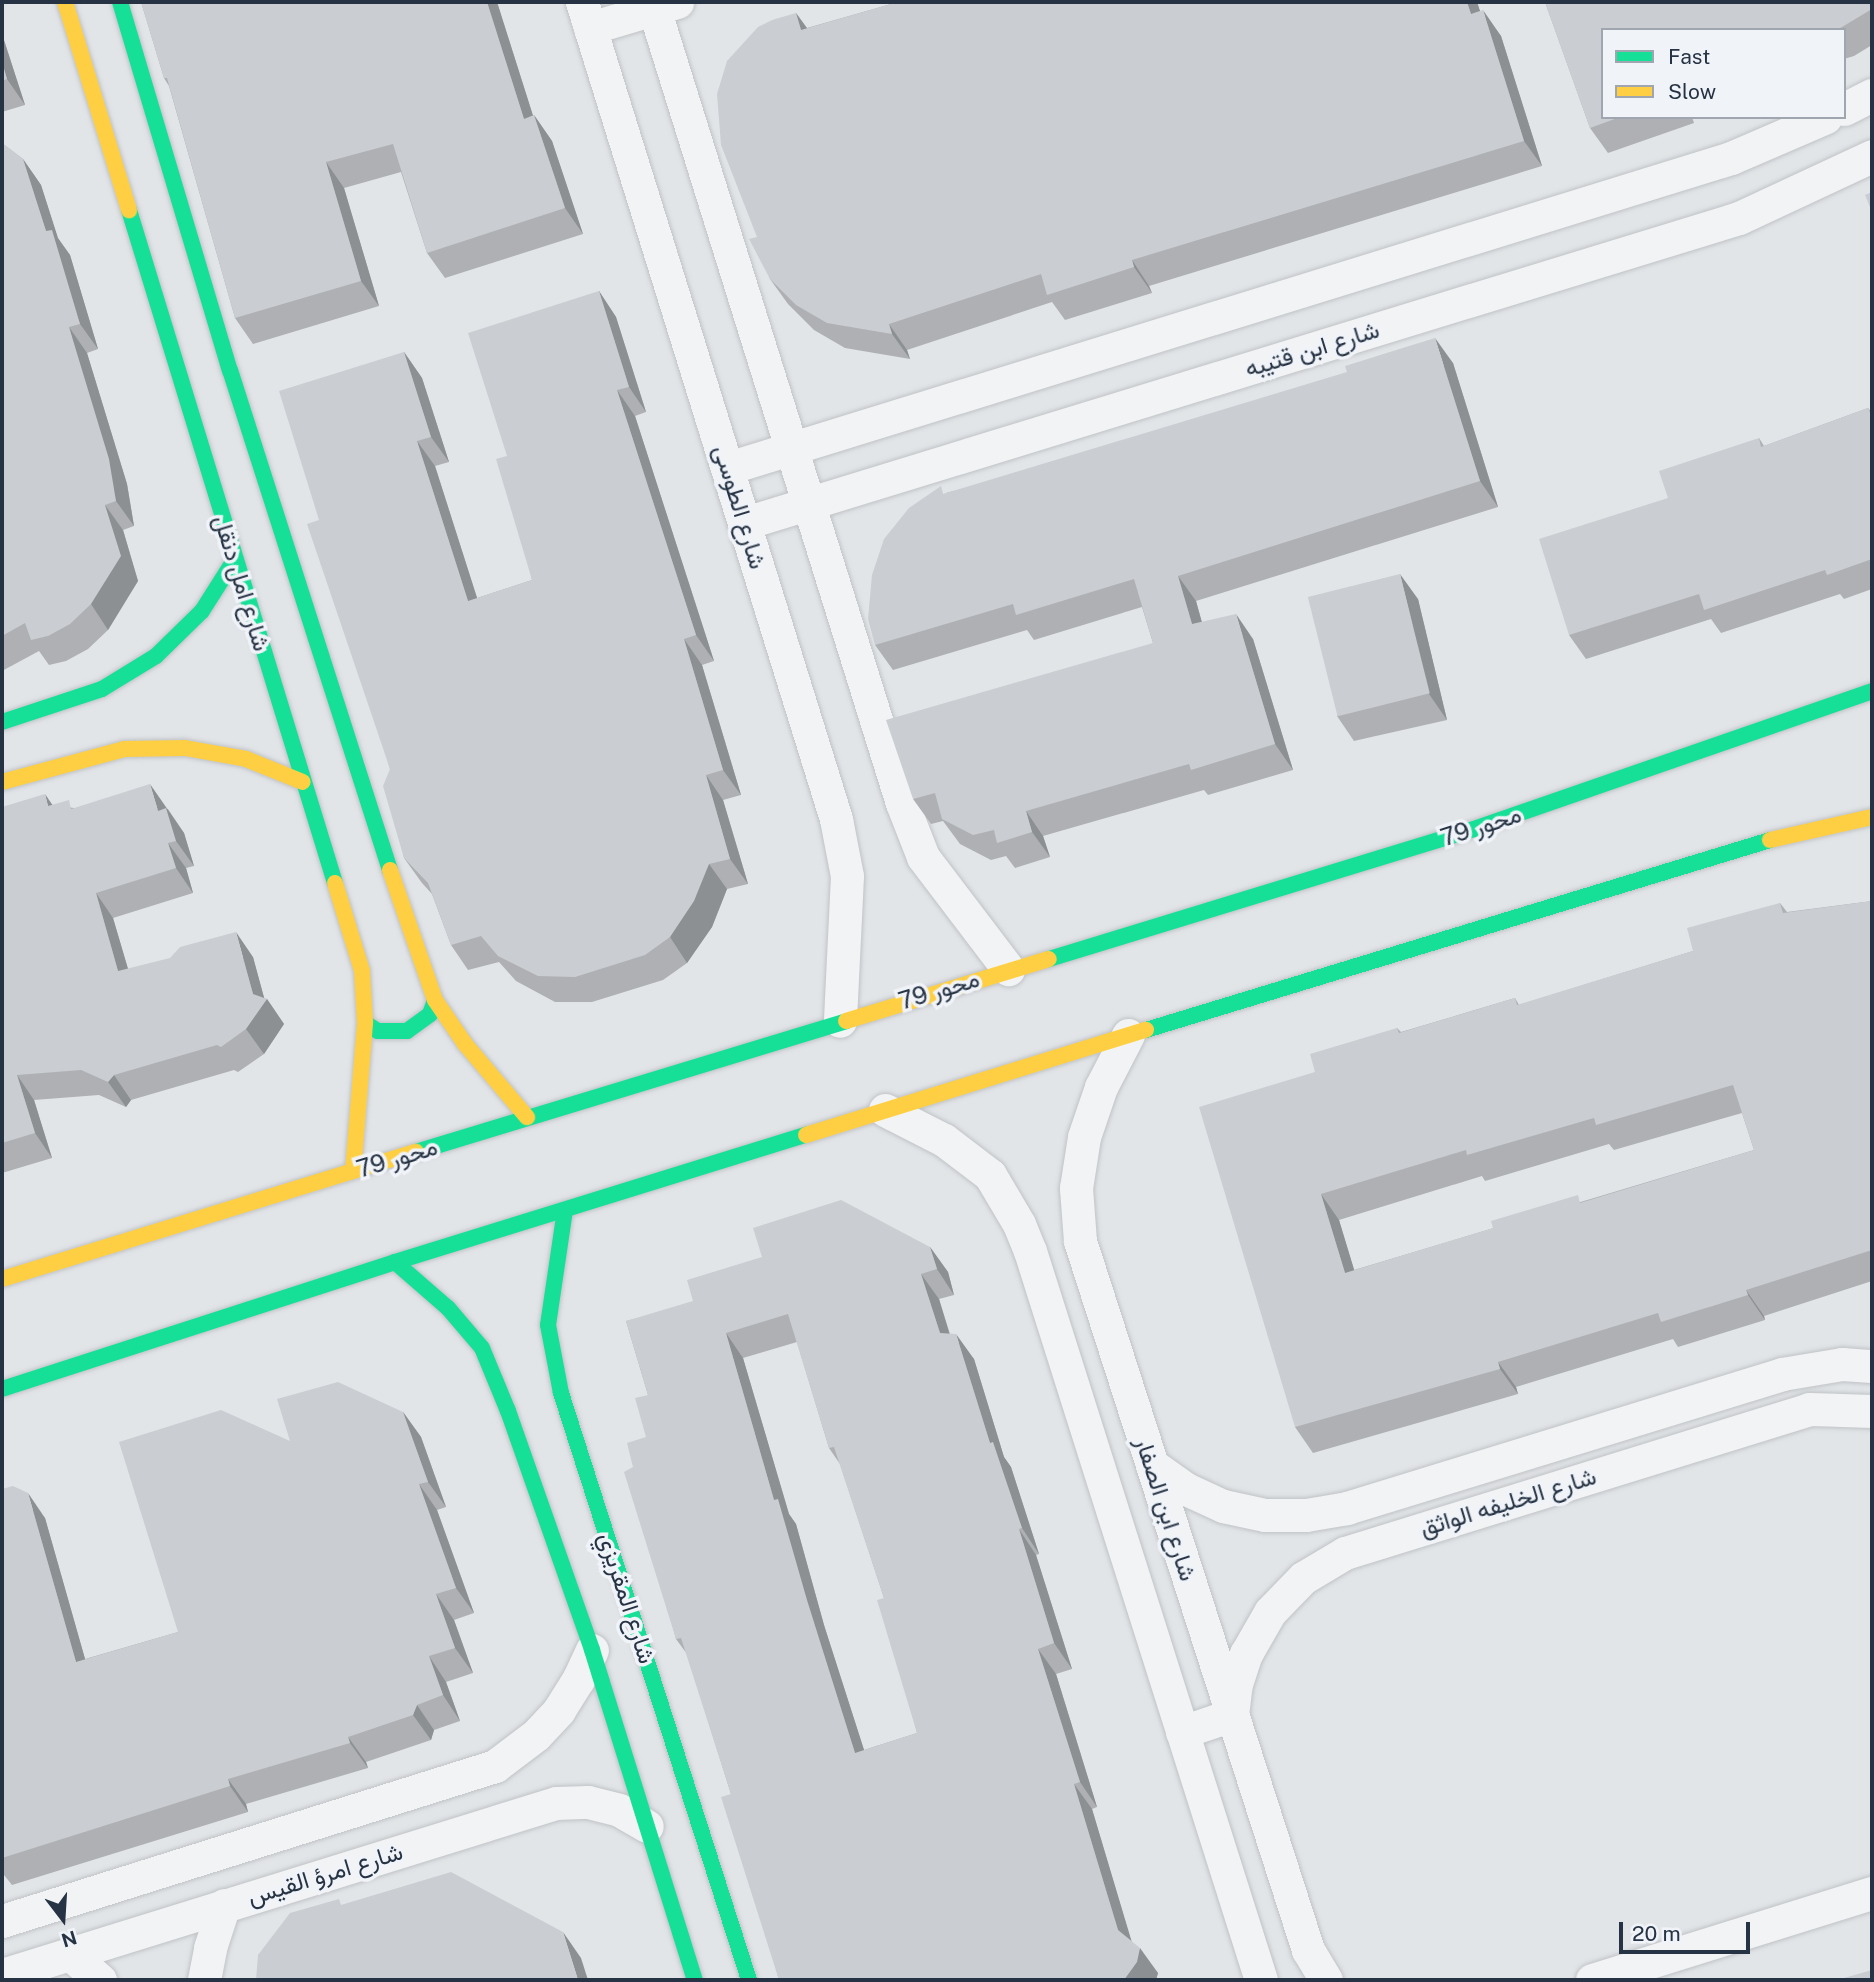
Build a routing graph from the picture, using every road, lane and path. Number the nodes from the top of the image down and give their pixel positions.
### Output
1 (65, 2) edge
2 (120, 2) edge
3 (661, 4) edge
4 (586, 15) edge
5 (1872, 95) edge
6 (1846, 108) edge
7 (1821, 119) edge
8 (1872, 156) edge
9 (791, 448) junction
10 (728, 468) junction
11 (808, 504) junction
12 (745, 523) junction
13 (235, 559) junction
14 (1872, 691) edge
15 (2, 722) edge
16 (2, 782) edge
17 (303, 782) junction
18 (1872, 817) edge
19 (1008, 969) junction
20 (435, 1000) junction
21 (840, 1021) junction
22 (365, 1024) junction
23 (1128, 1035) junction
24 (885, 1110) junction
25 (527, 1117) junction
26 (353, 1171) junction
27 (565, 1210) junction
28 (395, 1262) junction
29 (2, 1279) edge
30 (1872, 1366) edge
31 (2, 1389) edge
32 (1872, 1412) edge
33 (1152, 1465) junction
34 (592, 1650) junction
35 (1232, 1715) junction
36 (1182, 1732) junction
37 (647, 1826) junction
38 (1872, 1893) edge
39 (224, 1905) junction
40 (2, 1921) edge
41 (70, 1954) junction
42 (2, 1975) edge
43 (100, 1980) edge
44 (204, 1980) edge
45 (695, 1980) edge
46 (749, 1980) edge
47 (1261, 1980) edge
48 (1326, 1980) edge
49 (1592, 1980) edge

1 - 13 street, شارع امل دنقل
2 - 20 street
3 - 4 street
3 - 9 street
4 - 10 street, شارع الطوسى
5 - 6 street
7 - 9 street
8 - 11 street, شارع ابن قتيبه
9 - 10 street
9 - 11 street
10 - 12 street, شارع الطوسى
11 - 12 street, شارع ابن قتيبه
11 - 19 street
12 - 21 street, شارع الطوسى
13 - 15 street
13 - 17 street, شارع امل دنقل
14 - 19 street, محور 79
16 - 17 street
17 - 22 street, شارع امل دنقل
18 - 23 street
19 - 21 street, محور 79
20 - 22 street
20 - 25 street
21 - 25 street, محور 79
22 - 26 street, شارع امل دنقل
23 - 24 street
23 - 33 street, شارع ابن الصفار
24 - 27 street
24 - 36 street
25 - 26 street, محور 79
26 - 29 street, محور 79
27 - 28 street
27 - 46 street, شارع المقريزي
28 - 31 street
28 - 34 street, شارع المقريزي
30 - 33 street, شارع الخليفه الواثق
32 - 35 street, شارع الخليفه الواثق
33 - 35 street, شارع ابن الصفار
34 - 37 street, شارع المقريزي
34 - 40 street
35 - 36 street
35 - 48 street, شارع ابن الصفار
36 - 47 street
37 - 39 street, شارع امرؤ القيس
37 - 45 street, شارع المقريزي
38 - 49 street
39 - 41 street, شارع امرؤ القيس
39 - 44 street
41 - 42 street, شارع امرؤ القيس
41 - 43 street

